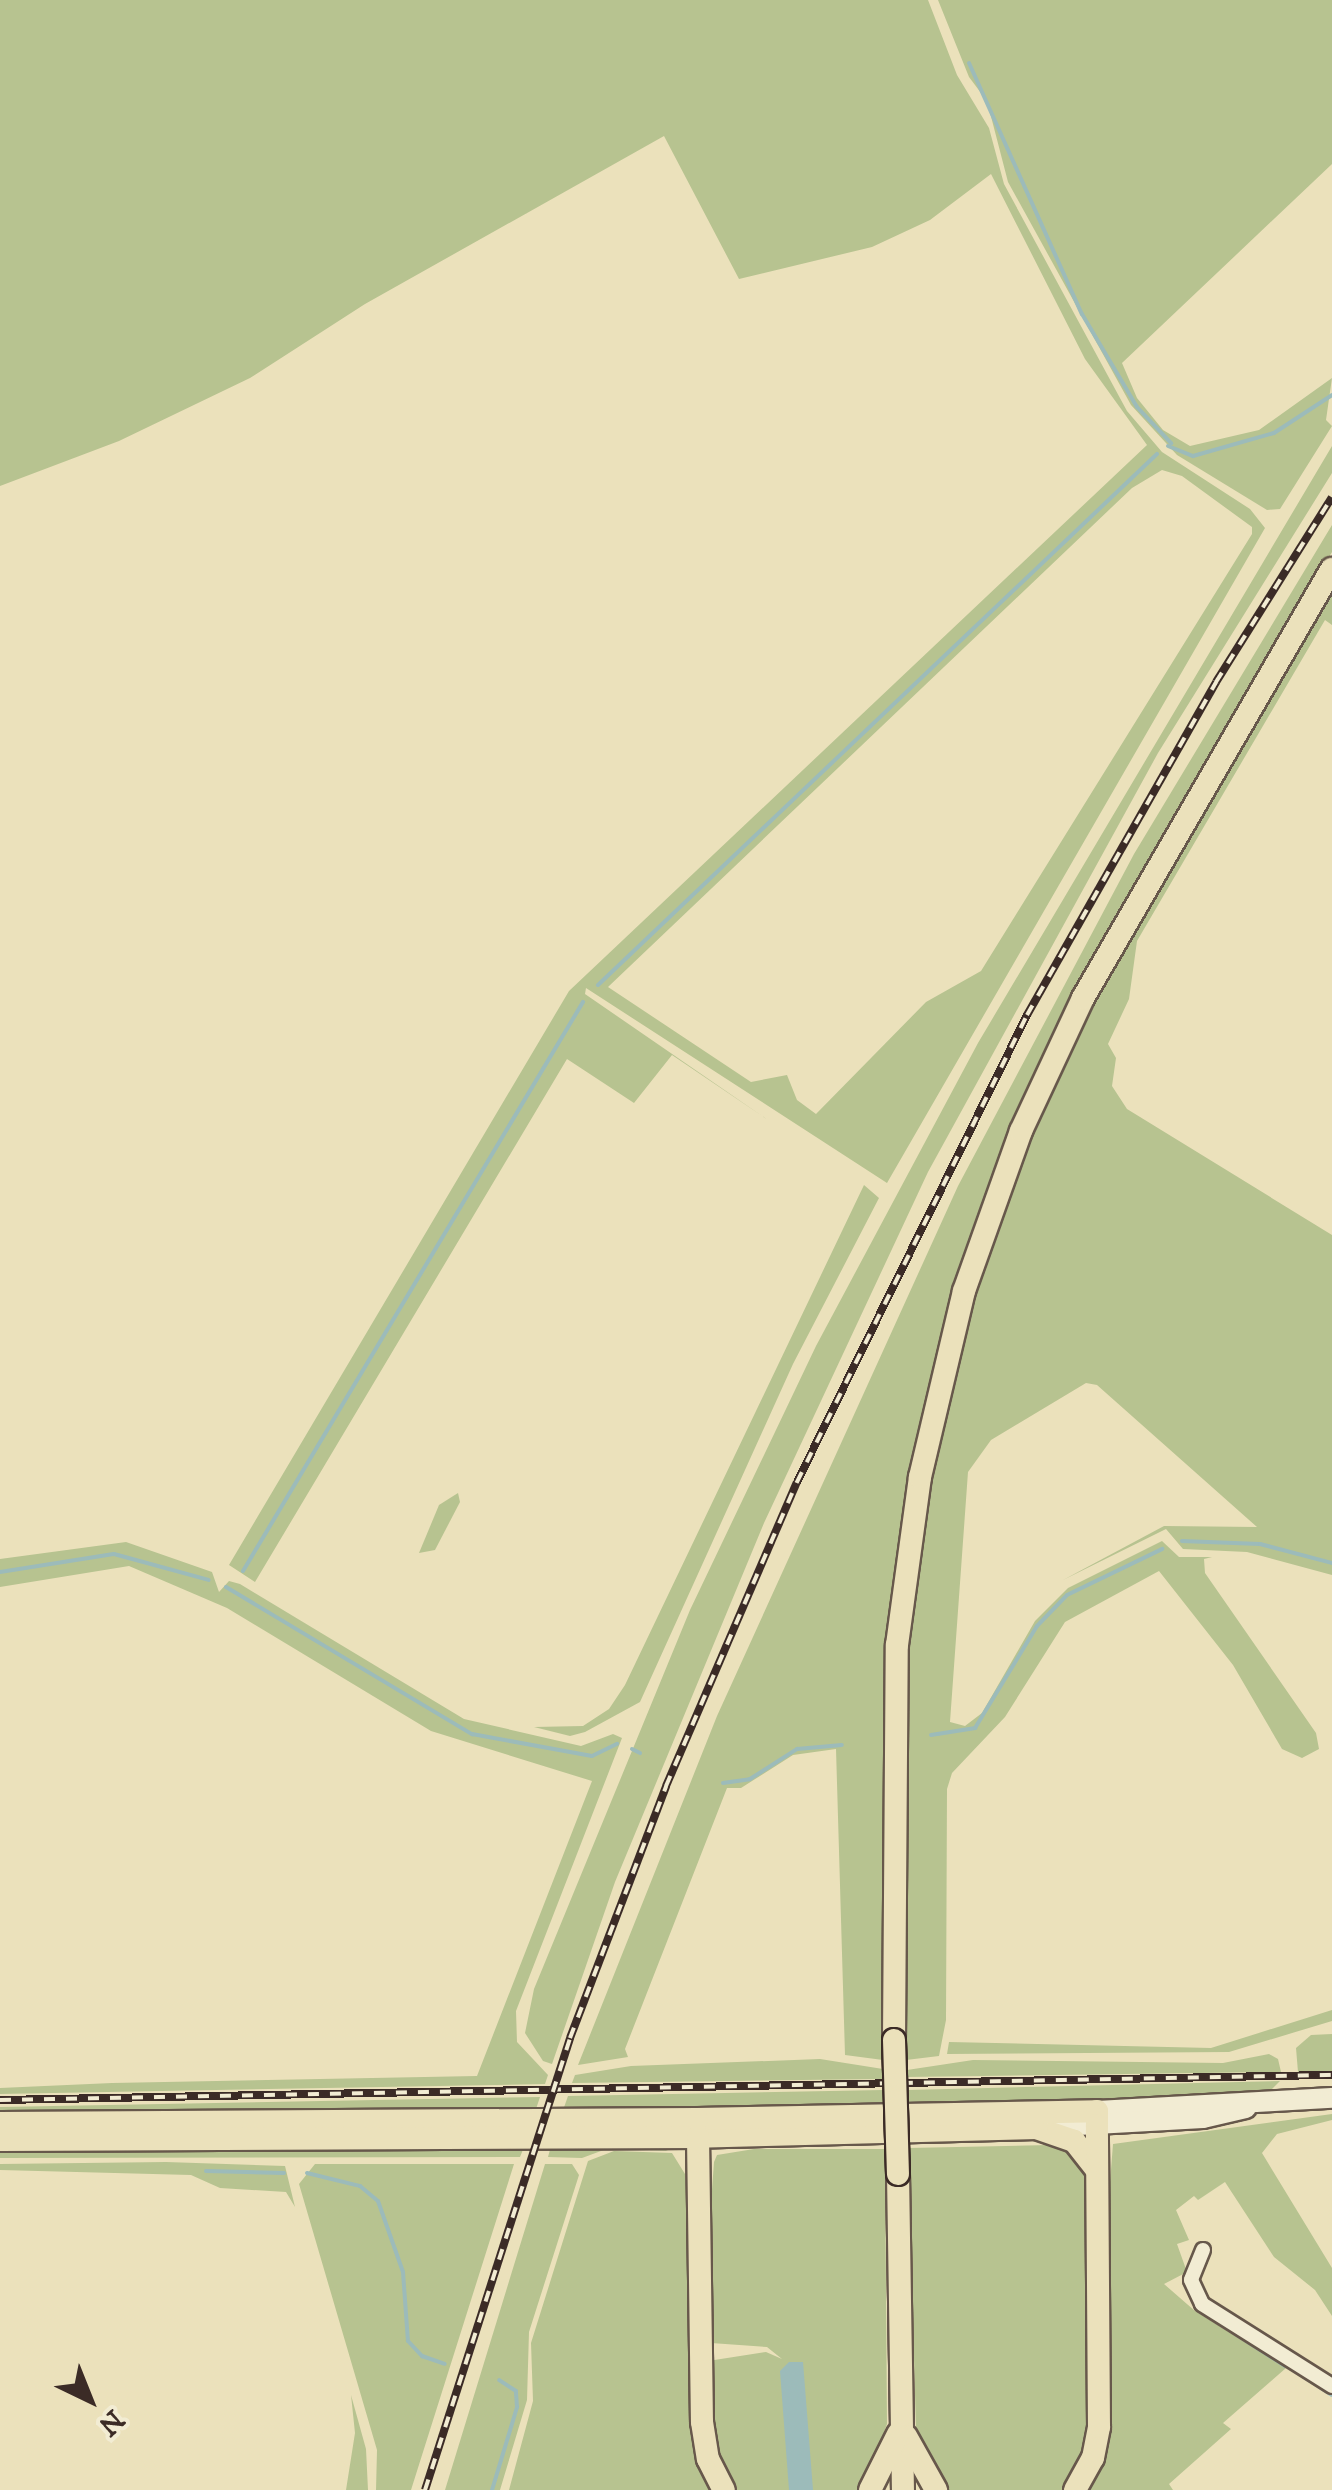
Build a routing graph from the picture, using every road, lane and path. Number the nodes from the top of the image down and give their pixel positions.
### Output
1 (1332, 569) edge
2 (1332, 2098) edge
3 (1097, 2122) junction
4 (0, 2124) edge
5 (698, 2128) junction
6 (1037, 2128) junction
7 (645, 2138) junction
8 (0, 2140) edge
9 (1096, 2168) junction
10 (698, 2188) junction
11 (1203, 2250) dead end
12 (1332, 2386) edge
13 (902, 2426) junction
14 (724, 2490) edge
15 (870, 2490) edge
16 (902, 2490) edge
17 (936, 2490) edge
18 (1075, 2490) edge

1 - 13 main road, bridge
2 - 3 main road
3 - 5 main road
3 - 6 main road
3 - 9 main road
4 - 5 main road
5 - 6 main road
5 - 7 main road
5 - 10 main road
6 - 9 main road
7 - 8 main road
7 - 10 main road
9 - 18 main road
10 - 14 main road
11 - 12 street
13 - 15 main road
13 - 16 main road
13 - 17 main road

